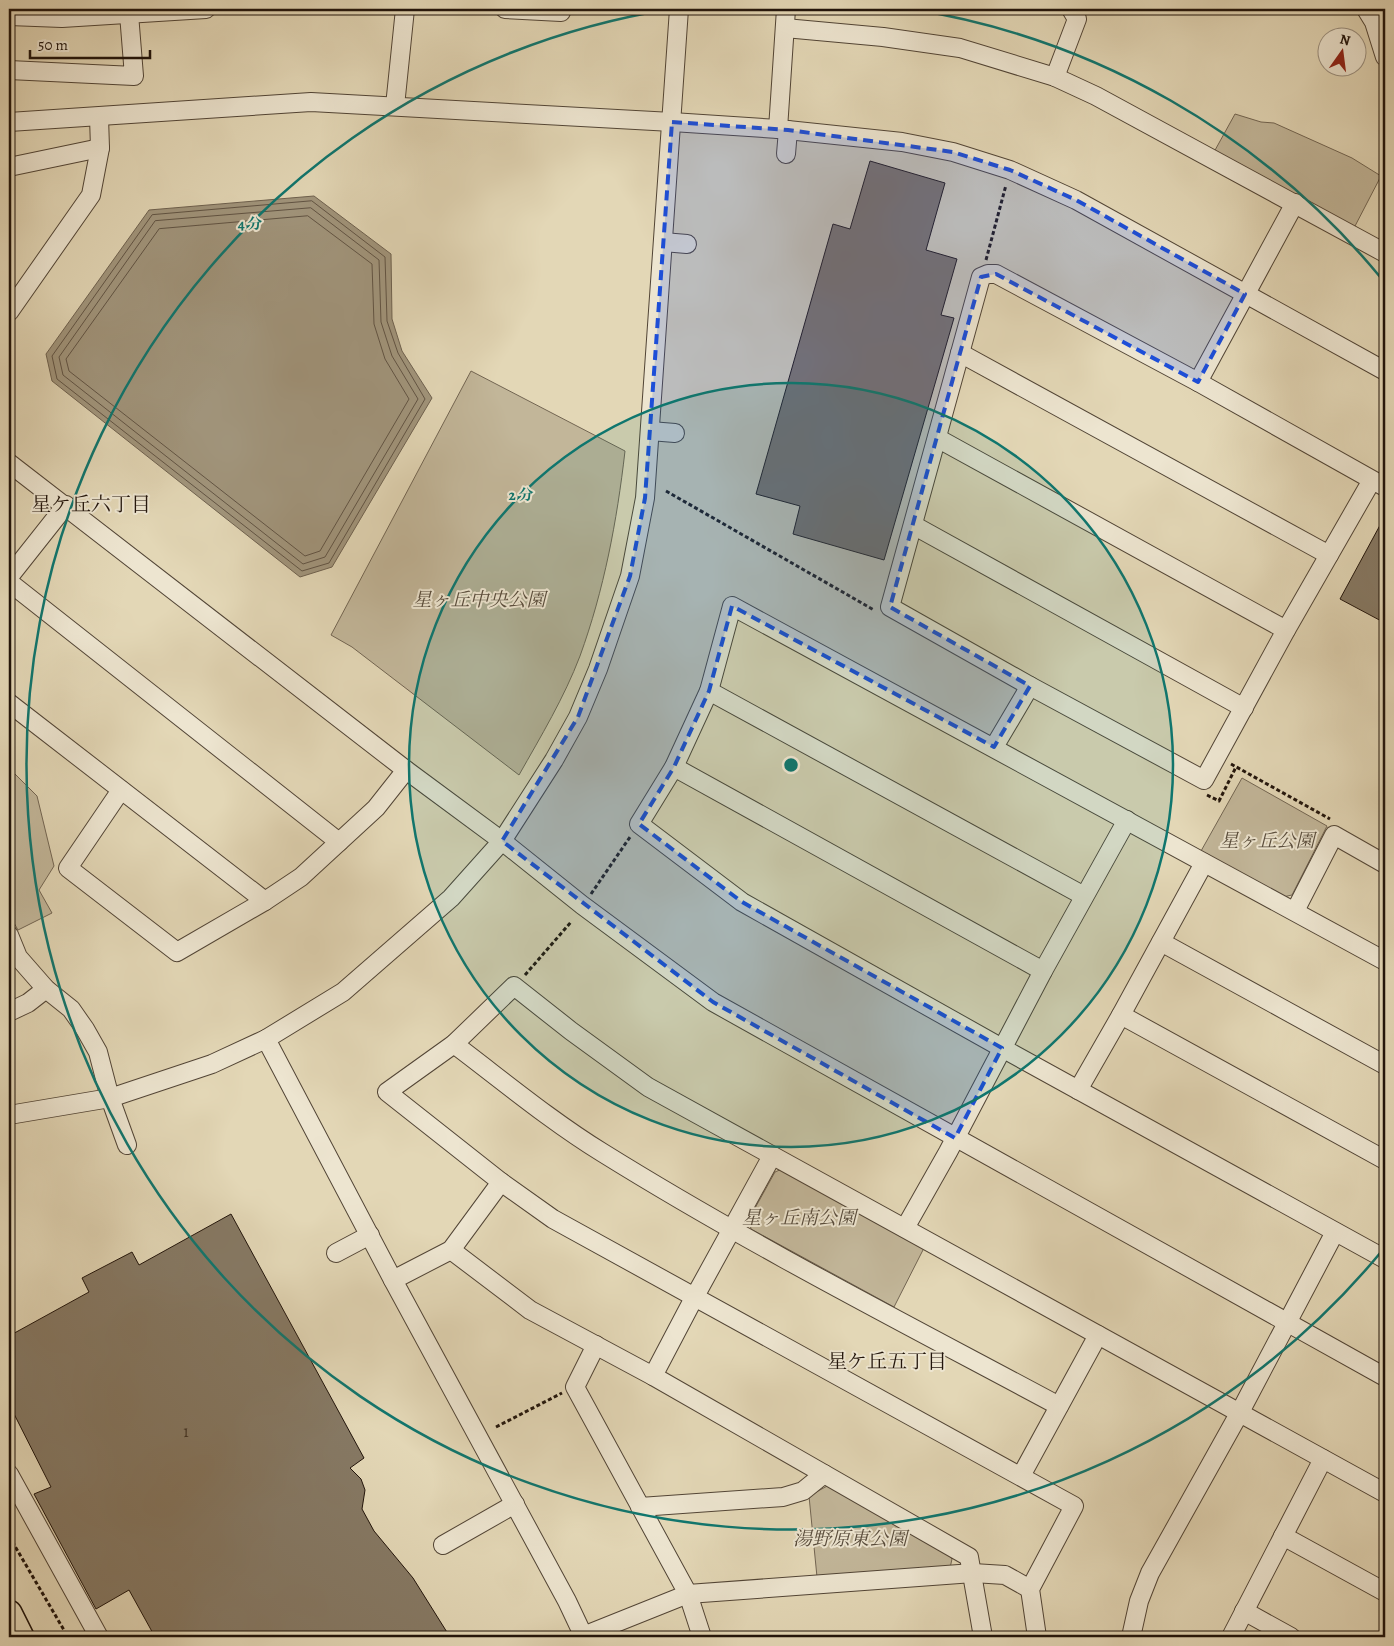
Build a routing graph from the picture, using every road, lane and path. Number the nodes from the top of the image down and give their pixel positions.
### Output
1 (206, 9) edge
2 (405, 9) edge
3 (505, 9) edge
4 (562, 9) edge
5 (679, 9) edge
6 (786, 9) edge
7 (1071, 9) edge
8 (1366, 9) edge
9 (62, 13) edge
10 (129, 14) junction
11 (9, 16) edge
12 (785, 28) junction
13 (1385, 57) edge
14 (9, 70) edge
15 (1055, 77) junction
16 (395, 106) junction
17 (99, 117) junction
18 (9, 122) edge
19 (672, 122) junction
20 (783, 129) junction
21 (100, 148) junction
22 (786, 154) dead end
23 (9, 167) edge
24 (1006, 185) dead end
25 (1295, 203) junction
26 (663, 242) junction
27 (687, 244) dead end
28 (1385, 253) edge
29 (981, 277) junction
30 (1244, 294) junction
31 (9, 312) edge
32 (960, 353) junction
33 (1385, 371) edge
34 (1198, 382) junction
35 (650, 431) junction
36 (675, 433) dead end
37 (937, 438) junction
38 (9, 463) edge
39 (1379, 484) edge
40 (66, 505) junction
41 (913, 526) junction
42 (1329, 555) junction
43 (9, 577) edge
44 (9, 582) edge
45 (1286, 630) junction
46 (1030, 686) junction
47 (709, 691) junction
48 (9, 703) edge
49 (1244, 708) junction
50 (994, 747) junction
51 (1217, 756) junction
52 (674, 767) junction
53 (406, 770) junction
54 (121, 790) junction
55 (1127, 820) junction
56 (1336, 822) dead end
57 (639, 824) junction
58 (502, 841) junction
59 (340, 842) junction
60 (1204, 862) junction
61 (1385, 864) edge
62 (591, 894) dead end
63 (1084, 896) junction
64 (265, 900) junction
65 (1294, 911) junction
66 (571, 922) dead end
67 (9, 935) edge
68 (1161, 942) junction
69 (1385, 961) edge
70 (1043, 971) junction
71 (514, 986) junction
72 (46, 989) junction
73 (9, 1012) edge
74 (1121, 1015) junction
75 (266, 1040) junction
76 (454, 1044) junction
77 (1002, 1048) junction
78 (1385, 1065) edge
79 (1078, 1090) junction
80 (110, 1098) junction
81 (9, 1115) edge
82 (955, 1138) junction
83 (127, 1145) dead end
84 (772, 1156) junction
85 (1385, 1160) edge
86 (501, 1182) junction
87 (905, 1228) junction
88 (732, 1230) junction
89 (1335, 1232) junction
90 (370, 1235) junction
91 (451, 1250) junction
92 (336, 1252) dead end
93 (1385, 1259) edge
94 (393, 1280) junction
95 (694, 1298) junction
96 (1287, 1322) junction
97 (1098, 1335) junction
98 (596, 1345) junction
99 (653, 1376) junction
100 (1385, 1377) edge
101 (575, 1387) junction
102 (1059, 1406) junction
103 (1240, 1412) junction
104 (496, 1427) dead end
105 (1323, 1459) junction
106 (9, 1474) edge
107 (824, 1474) junction
108 (1021, 1476) junction
109 (1385, 1493) edge
110 (515, 1504) junction
111 (640, 1507) junction
112 (9, 1536) edge
113 (1283, 1536) junction
114 (443, 1546) dead end
115 (973, 1572) junction
116 (1030, 1589) junction
117 (1385, 1592) edge
118 (688, 1594) junction
119 (1244, 1611) junction
120 (9, 1613) edge
121 (21, 1637) edge
122 (68, 1637) edge
123 (99, 1637) edge
124 (583, 1637) edge
125 (702, 1637) edge
126 (983, 1637) edge
127 (1037, 1637) edge
128 (1131, 1637) edge
129 (1231, 1637) edge
130 (1290, 1637) edge

1 - 10 street
2 - 16 street
3 - 4 street
5 - 19 street
6 - 12 street
7 - 15 street
8 - 13 street
9 - 10 street
9 - 11 street
10 - 14 street
12 - 15 street
12 - 20 street
15 - 25 street
16 - 17 street
16 - 19 street
17 - 18 street
17 - 21 street
19 - 20 street
19 - 26 street
20 - 22 street
20 - 30 street
21 - 23 street
21 - 31 street
24 - 29 path
25 - 28 street
25 - 30 street
26 - 27 street
26 - 35 street
29 - 32 street
29 - 34 street
30 - 33 street
30 - 34 street
32 - 37 street
32 - 42 street
34 - 39 street
35 - 36 street
35 - 58 street
37 - 41 street
37 - 45 street
38 - 40 street
39 - 42 street
40 - 43 street
40 - 53 street
41 - 46 street
41 - 49 street
42 - 45 street
44 - 59 street
45 - 49 street
46 - 50 street
46 - 51 street
47 - 50 street
47 - 52 street
47 - 63 street
48 - 54 street
49 - 51 street
50 - 55 street
51 - 56 path
52 - 57 street
52 - 70 street
53 - 58 street
53 - 59 street
54 - 64 street
54 - 64 street
55 - 60 street
55 - 63 street
57 - 62 path
57 - 77 street
58 - 75 street
58 - 82 street
59 - 64 street
60 - 65 street
60 - 68 street
61 - 65 street
63 - 70 street
65 - 69 street
66 - 71 path
67 - 72 street
68 - 74 street
68 - 78 street
70 - 77 street
71 - 76 street
71 - 84 street
72 - 73 street
72 - 80 street
74 - 79 street
74 - 85 street
75 - 80 street
75 - 90 street
76 - 86 street
76 - 88 street
77 - 79 street
77 - 82 street
79 - 89 street
80 - 81 street
80 - 83 street
82 - 87 street
82 - 96 street
84 - 87 street
84 - 88 street
86 - 91 street
86 - 95 street
87 - 97 street
88 - 95 street
88 - 102 street
89 - 93 street
89 - 96 street
90 - 92 street
90 - 94 street
91 - 94 street
91 - 98 street
94 - 110 street
95 - 99 street
95 - 108 street
96 - 100 street
96 - 103 street
97 - 102 street
97 - 103 street
98 - 99 street
98 - 101 street
99 - 107 street
101 - 104 path
101 - 111 street
102 - 108 street
103 - 105 street
103 - 128 street
105 - 109 street
105 - 113 street
106 - 123 street
107 - 111 street
107 - 115 street
108 - 116 street
110 - 114 street
110 - 124 street
111 - 118 street
112 - 122 path
113 - 117 street
113 - 119 street
115 - 116 street
115 - 118 street
115 - 126 street
116 - 127 street
118 - 124 street
118 - 125 street
119 - 129 street
119 - 130 street
120 - 121 highway

